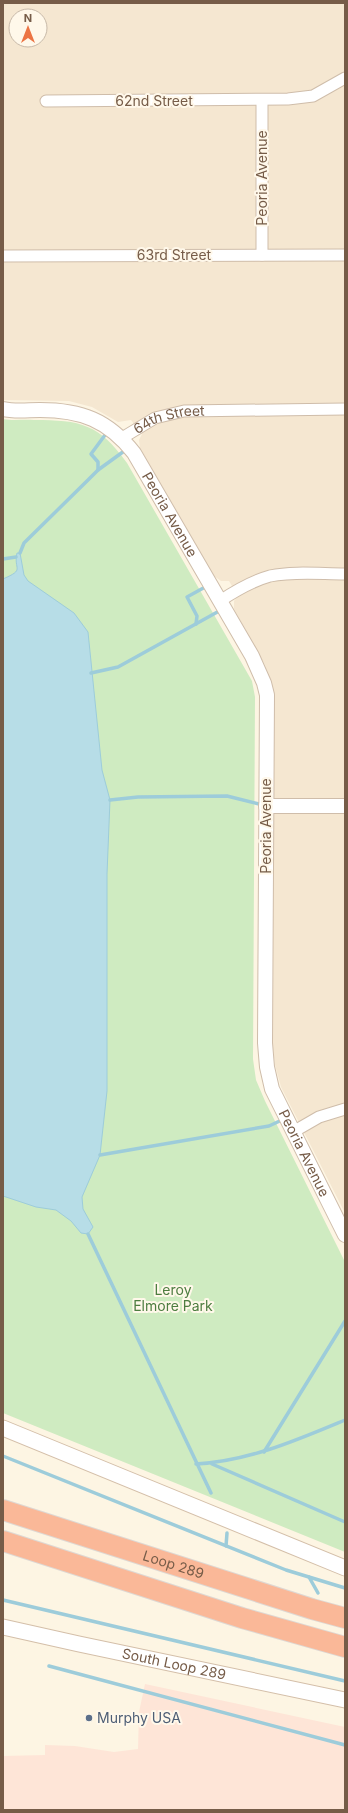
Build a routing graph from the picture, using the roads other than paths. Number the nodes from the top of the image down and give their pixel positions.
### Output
1 (345, 78) edge
2 (262, 100) junction
3 (46, 101) dead end
4 (262, 255) junction
5 (345, 255) edge
6 (3, 256) edge
7 (3, 409) edge
8 (345, 410) edge
9 (122, 438) junction
10 (345, 574) edge
11 (220, 601) junction
12 (266, 806) junction
13 (345, 806) edge
14 (345, 1109) edge
15 (293, 1132) junction
16 (345, 1235) edge
17 (3, 1428) edge
18 (3, 1510) edge
19 (3, 1541) edge
20 (345, 1568) edge
21 (345, 1618) edge
22 (3, 1627) edge
23 (345, 1647) edge
24 (345, 1700) edge

1 - 2 street, 62nd Street
2 - 3 street, 62nd Street
2 - 4 street, Peoria Avenue
4 - 5 street, 63rd Street
4 - 6 street, 63rd Street
7 - 9 street, 64th Street
8 - 9 street, 64th Street
9 - 11 street, Peoria Avenue
10 - 11 street
11 - 12 street, Peoria Avenue
12 - 13 street
12 - 15 street, Peoria Avenue
14 - 15 street
15 - 16 street, Peoria Avenue
17 - 20 main road
18 - 21 highway, Loop 289
19 - 23 highway, Loop 289
22 - 24 main road, South Loop 289

